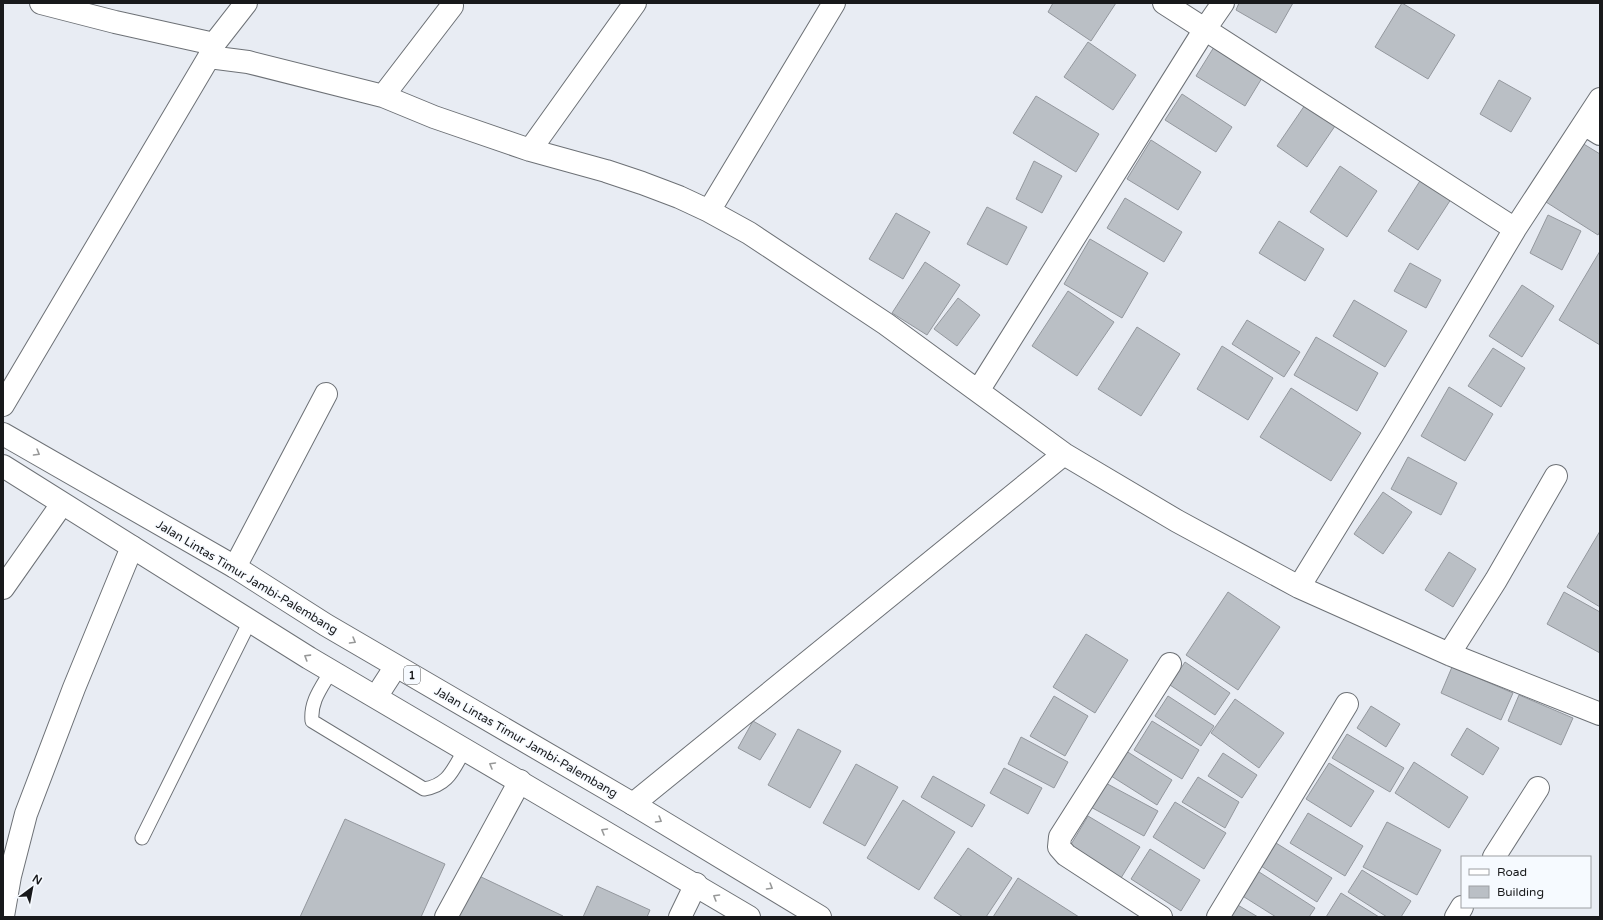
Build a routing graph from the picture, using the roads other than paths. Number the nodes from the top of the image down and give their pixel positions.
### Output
1 (41, 3) edge
2 (246, 3) edge
3 (635, 3) edge
4 (834, 3) edge
5 (1164, 3) edge
6 (1223, 3) edge
7 (452, 6) dead end
8 (1205, 29) junction
9 (211, 51) junction
10 (383, 96) junction
11 (1600, 99) edge
12 (1592, 129) edge
13 (530, 150) junction
14 (708, 211) junction
15 (1515, 229) junction
16 (978, 391) junction
17 (326, 394) dead end
18 (3, 405) edge
19 (3, 434) edge
20 (1064, 454) junction
21 (3, 466) edge
22 (1556, 476) dead end
23 (62, 504) junction
24 (132, 547) junction
25 (235, 567) junction
26 (1299, 587) junction
27 (3, 588) edge
28 (250, 621) junction
29 (1449, 654) junction
30 (1170, 664) dead end
31 (396, 666) junction
32 (331, 671) junction
33 (376, 697) junction
34 (1346, 704) dead end
35 (1600, 714) edge
36 (465, 749) junction
37 (520, 781) junction
38 (1538, 788) dead end
39 (633, 804) junction
40 (142, 838) dead end
41 (1495, 856) edge
42 (696, 884) junction
43 (1461, 908) edge
44 (3, 916) edge
45 (446, 917) edge
46 (680, 917) edge
47 (750, 917) edge
48 (820, 917) edge
49 (1161, 917) edge
50 (1218, 917) edge
51 (1456, 917) edge

1 - 9 main road
2 - 9 main road
3 - 13 main road
4 - 14 main road
5 - 8 main road
6 - 8 main road
7 - 10 main road
8 - 15 main road
8 - 16 main road
9 - 10 main road
9 - 18 main road
10 - 13 main road
11 - 12 main road
12 - 15 main road
13 - 14 main road
14 - 16 main road
15 - 26 main road
16 - 20 main road
17 - 25 main road
19 -> 25 main road, Jalan Lintas Timur Jambi-Palembang / 1
20 - 26 main road
20 - 39 main road
21 - 23 main road
22 - 29 main road
23 - 24 main road
23 - 27 main road
24 - 28 main road
24 - 44 main road
25 -> 31 main road, Jalan Lintas Timur Jambi-Palembang / 1
26 - 29 main road
32 -> 28 main road
28 - 40 lane
29 - 35 main road
30 - 49 main road
31 - 33 main road
31 - 39 main road, Jalan Lintas Timur Jambi-Palembang / 1
32 - 33 main road
32 - 36 lane
33 - 36 main road
34 - 50 main road
37 -> 36 main road
42 -> 37 main road
37 - 45 main road
38 - 41 main road
39 -> 48 main road, Jalan Lintas Timur Jambi-Palembang / 1
42 - 46 main road
47 -> 42 main road
43 - 51 main road

